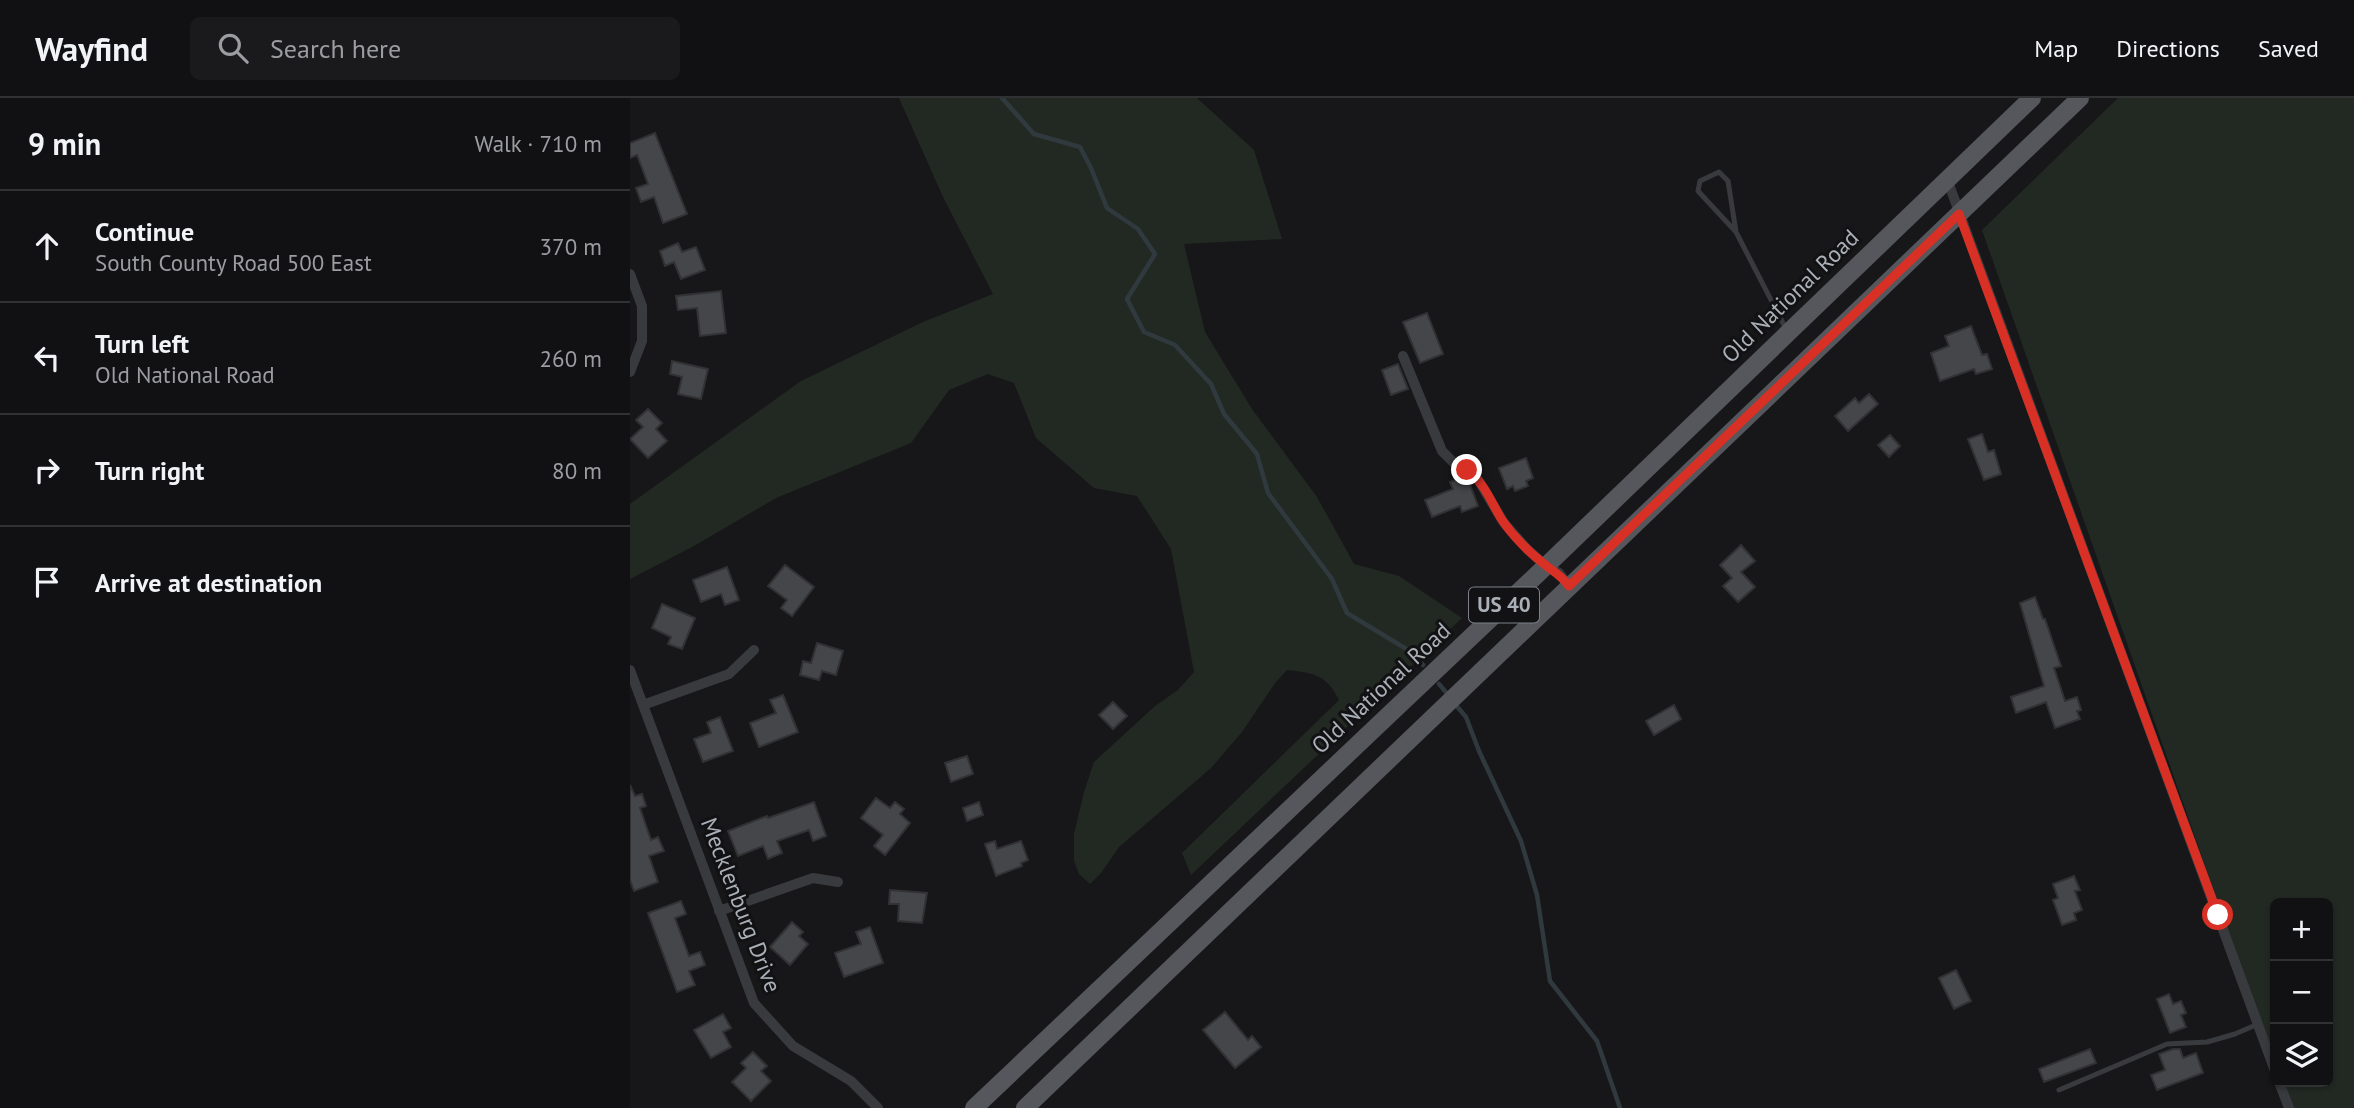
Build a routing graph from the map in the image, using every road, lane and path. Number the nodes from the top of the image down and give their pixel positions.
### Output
1 (2032, 98) edge
2 (2080, 98) edge
3 (1947, 179) junction
4 (1959, 214) junction
5 (1736, 232) junction
6 (630, 274) edge
7 (1787, 332) junction
8 (1403, 356) dead end
9 (630, 372) edge
10 (1546, 566) junction
11 (1569, 586) junction
12 (754, 650) dead end
13 (630, 670) edge
14 (643, 705) junction
15 (838, 882) dead end
16 (719, 911) junction
17 (2258, 1024) junction
18 (2270, 1057) edge
19 (2281, 1087) edge
20 (2059, 1090) dead end
21 (878, 1108) edge
22 (974, 1108) edge
23 (1025, 1108) edge
24 (2289, 1108) edge

1 - 3 main road, Old National Road / US 40
2 - 4 main road, US 40
3 - 4 street
3 - 7 main road, Old National Road / US 40
4 - 11 main road, US 40
4 - 17 street
5 - 5 lane
5 - 7 lane
6 - 9 street
7 - 10 main road, Old National Road / US 40
8 - 10 street
10 - 11 street
10 - 22 main road, Old National Road / US 40
11 - 23 main road, US 40
12 - 14 street
13 - 14 street, Mecklenburg Drive
14 - 16 street, Mecklenburg Drive
15 - 16 street
16 - 21 street, Mecklenburg Drive
17 - 18 street
17 - 20 lane
19 - 24 street

